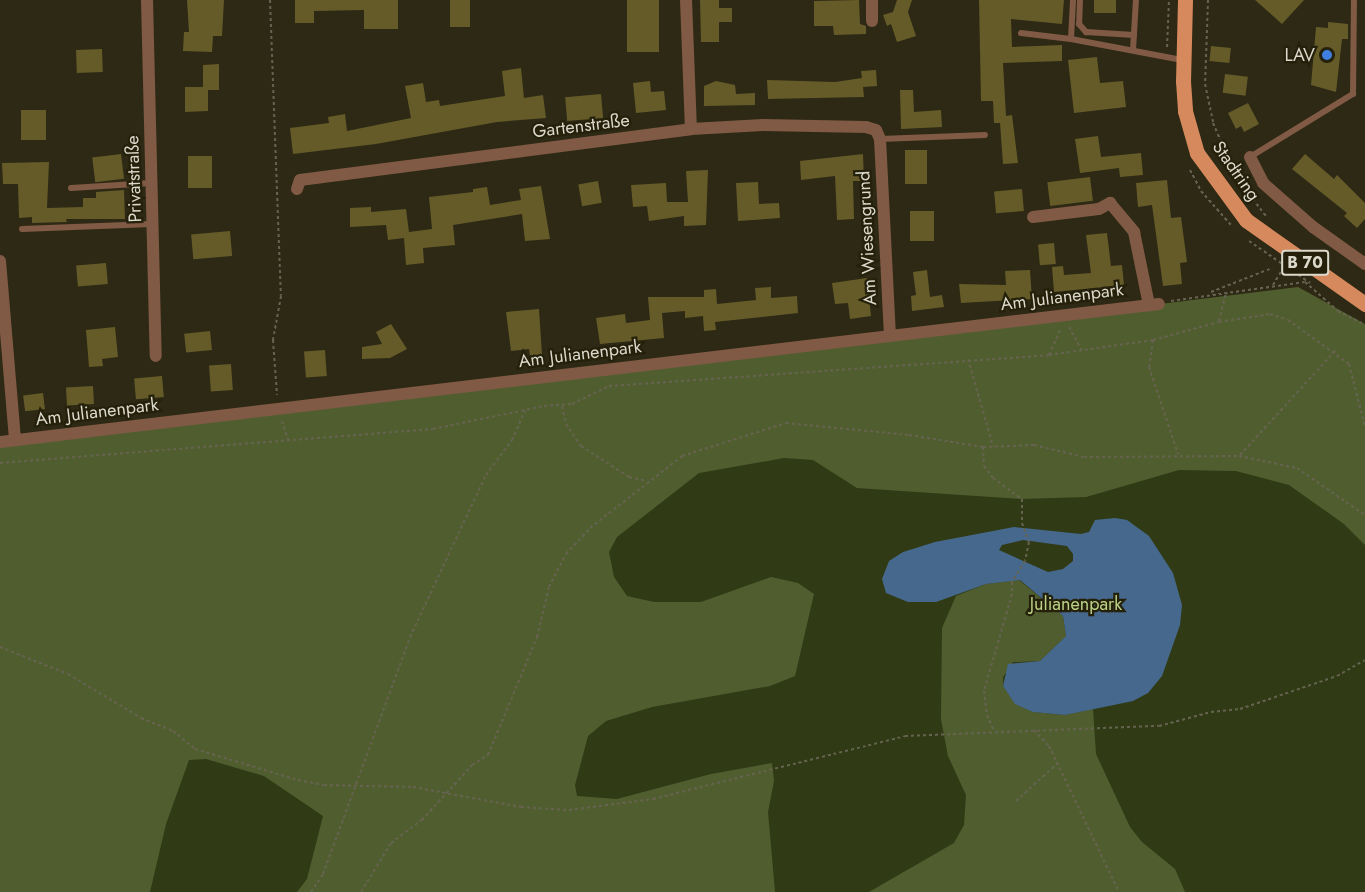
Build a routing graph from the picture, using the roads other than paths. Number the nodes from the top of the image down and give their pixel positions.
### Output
1 (147, 0) edge
2 (686, 0) edge
3 (872, 0) edge
4 (1073, 0) edge
5 (1080, 0) edge
6 (1136, 0) edge
7 (1185, 0) edge
8 (1354, 0) edge
9 (872, 21) dead end
10 (1021, 33) dead end
11 (1134, 35) junction
12 (1071, 39) junction
13 (1133, 50) junction
14 (1183, 60) junction
15 (691, 129) junction
16 (878, 134) junction
17 (985, 135) dead end
18 (1250, 157) joint
19 (152, 183) junction
20 (71, 188) dead end
21 (297, 189) dead end
22 (1033, 216) dead end
23 (153, 224) junction
24 (22, 229) dead end
25 (0, 261) edge
26 (1365, 264) edge
27 (1365, 304) edge
28 (890, 335) junction
29 (156, 356) dead end
30 (15, 440) junction
31 (0, 442) edge

1 - 19 street, Privatstraße
2 - 15 street
3 - 9 street
4 - 12 lane
5 - 11 lane
6 - 11 lane
7 - 14 main road, Stadtring / B 70
8 - 18 lane
10 - 12 lane
11 - 13 lane
12 - 13 lane
13 - 14 lane
14 - 27 main road, Stadtring / B 70
15 - 16 street, Gartenstraße
15 - 21 street, Gartenstraße
16 - 17 lane
16 - 28 street, Am Wiesengrund
18 - 26 street
19 - 20 lane
19 - 23 street, Privatstraße
22 - 28 street, Am Julianenpark
23 - 24 lane
23 - 29 street, Privatstraße
25 - 30 street, Am Julianenpark
28 - 30 street, Am Julianenpark
30 - 31 street, Am Julianenpark

